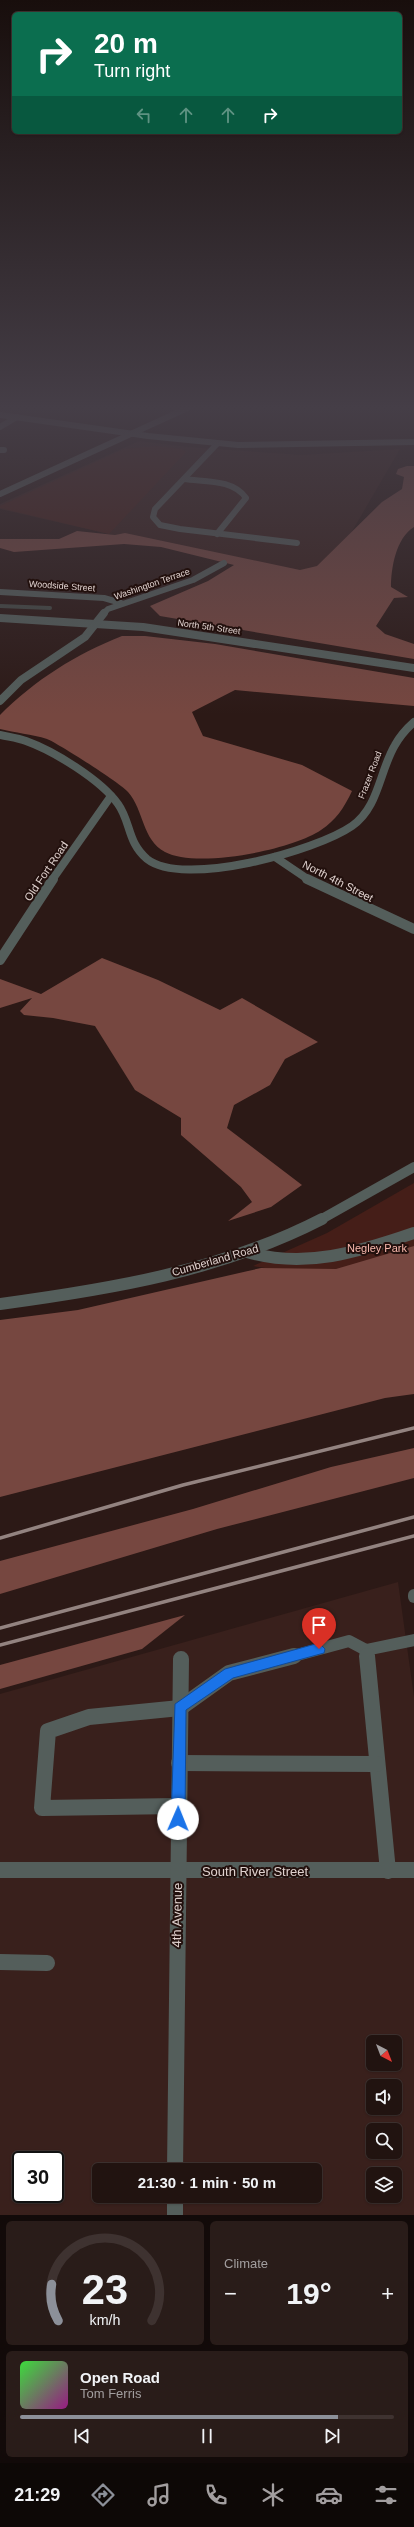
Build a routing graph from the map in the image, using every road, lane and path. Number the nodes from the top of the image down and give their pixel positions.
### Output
1 (156, 508) edge
2 (238, 508) edge
3 (217, 534) junction
4 (297, 543) dead end
5 (224, 563) dead end
6 (0, 592) edge
7 (121, 603) junction
8 (0, 618) edge
9 (97, 623) junction
10 (414, 668) edge
11 (0, 701) edge
12 (414, 722) edge
13 (0, 735) edge
14 (111, 796) junction
15 (275, 857) junction
16 (414, 929) edge
17 (0, 960) edge
18 (414, 1167) edge
19 (414, 1233) edge
20 (247, 1252) junction
21 (0, 1304) edge
22 (414, 1640) edge
23 (366, 1650) junction
24 (181, 1659) dead end
25 (180, 1708) junction
26 (179, 1763) junction
27 (377, 1764) junction
28 (178, 1806) junction
29 (0, 1870) edge
30 (414, 1870) edge
31 (177, 1871) junction
32 (388, 1871) junction
33 (0, 1962) edge
34 (46, 1963) dead end
35 (175, 2163) edge
36 (175, 2203) edge
37 (174, 2215) edge

1 - 3 street
2 - 3 street
3 - 4 street
5 - 7 street, Washington Terrace
6 - 7 street, Woodside Street
7 - 9 street, Washington Terrace
8 - 9 street, North 5th Street
9 - 10 street, North 5th Street
9 - 11 street, Washington Terrace
12 - 15 street, Frazer Road
13 - 14 street
14 - 15 street
14 - 17 street, Old Fort Road
15 - 16 street, North 4th Street
18 - 20 street, Cumberland Road
19 - 20 street
20 - 21 street, Cumberland Road
22 - 23 street
23 - 25 street
23 - 27 street
24 - 25 street, 4th Avenue
25 - 26 street, 4th Avenue
25 - 28 street
26 - 27 street
26 - 28 street, 4th Avenue
27 - 32 street
28 - 31 street, 4th Avenue
29 - 31 street, South River Street
30 - 32 street, South River Street
31 - 32 street, South River Street
31 - 35 street, 4th Avenue
33 - 34 street
36 - 37 street

